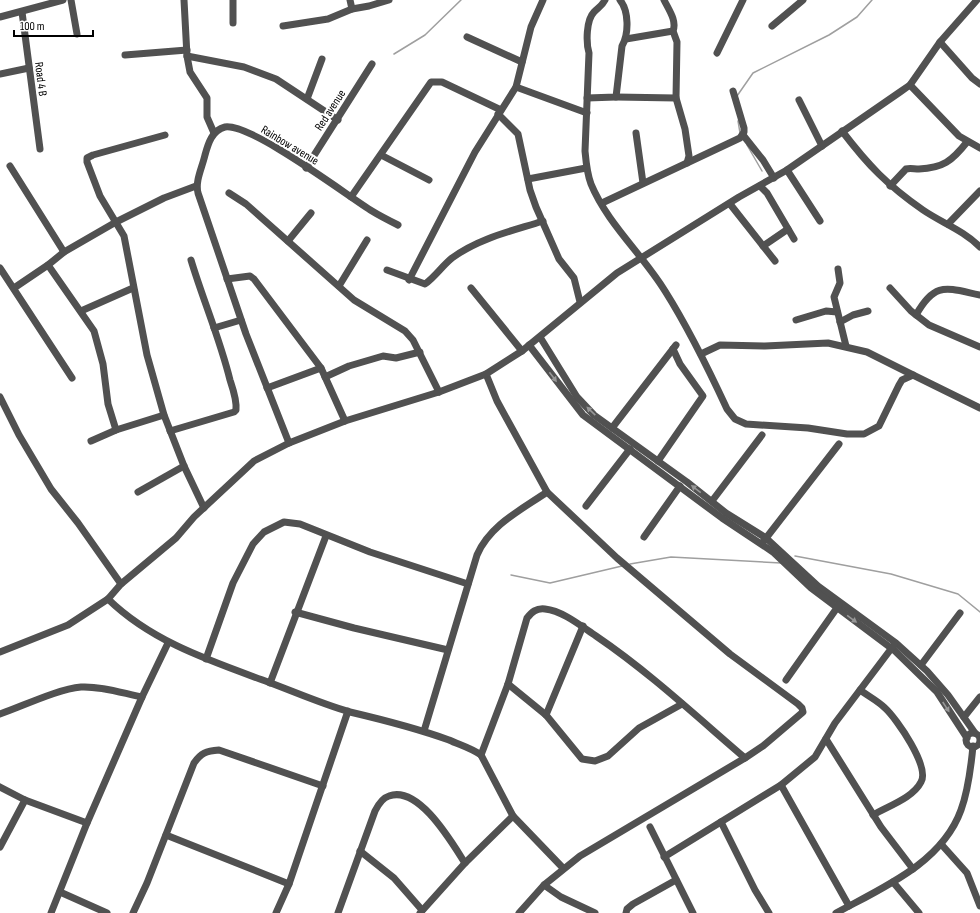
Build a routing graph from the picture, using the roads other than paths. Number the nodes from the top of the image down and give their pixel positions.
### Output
1 (63, 0) edge
2 (71, 0) edge
3 (184, 0) edge
4 (233, 0) edge
5 (350, 0) edge
6 (389, 0) edge
7 (542, 0) edge
8 (605, 0) edge
9 (620, 0) edge
10 (664, 0) edge
11 (743, 0) edge
12 (802, 0) edge
13 (977, 0) edge
14 (352, 9) junction
15 (22, 12) junction
16 (0, 17) edge
17 (233, 23) dead end
18 (283, 26) dead end
19 (772, 26) dead end
20 (672, 31) junction
21 (77, 34) dead end
22 (467, 37) dead end
23 (626, 39) junction
24 (940, 42) junction
25 (187, 53) junction
26 (717, 53) dead end
27 (125, 55) dead end
28 (322, 59) dead end
29 (522, 62) junction
30 (372, 64) dead end
31 (29, 68) junction
32 (0, 74) edge
33 (980, 84) edge
34 (910, 85) junction
35 (516, 86) junction
36 (733, 91) dead end
37 (616, 97) junction
38 (587, 98) junction
39 (676, 98) junction
40 (307, 99) junction
41 (799, 100) dead end
42 (499, 112) junction
43 (586, 113) junction
44 (338, 120) junction
45 (842, 131) junction
46 (214, 133) junction
47 (636, 133) dead end
48 (165, 135) dead end
49 (743, 135) junction
50 (967, 142) junction
51 (822, 146) junction
52 (980, 148) edge
53 (40, 149) dead end
54 (381, 155) junction
55 (687, 163) junction
56 (10, 166) dead end
57 (306, 168) junction
58 (586, 168) junction
59 (787, 170) junction
60 (774, 178) junction
61 (528, 179) junction
62 (429, 180) dead end
63 (643, 183) junction
64 (196, 186) junction
65 (760, 186) junction
66 (890, 186) junction
67 (980, 191) edge
68 (229, 193) dead end
69 (351, 197) junction
70 (602, 203) junction
71 (730, 204) junction
72 (311, 213) dead end
73 (543, 221) junction
74 (820, 221) dead end
75 (116, 222) junction
76 (948, 224) junction
77 (398, 225) dead end
78 (788, 229) junction
79 (794, 239) dead end
80 (367, 240) dead end
81 (288, 241) junction
82 (762, 246) junction
83 (980, 246) edge
84 (64, 252) junction
85 (642, 258) junction
86 (191, 260) dead end
87 (774, 261) dead end
88 (48, 266) junction
89 (0, 268) edge
90 (838, 269) dead end
91 (387, 270) dead end
92 (227, 279) junction
93 (409, 280) junction
94 (339, 286) junction
95 (14, 288) junction
96 (133, 288) junction
97 (470, 288) dead end
98 (890, 288) dead end
99 (980, 295) edge
100 (580, 302) junction
101 (81, 311) junction
102 (868, 311) dead end
103 (837, 312) junction
104 (916, 315) junction
105 (241, 320) junction
106 (796, 320) dead end
107 (840, 322) junction
108 (214, 328) junction
109 (540, 337) junction
110 (529, 345) junction
111 (846, 346) junction
112 (980, 347) edge
113 (522, 351) junction
114 (420, 352) junction
115 (701, 354) junction
116 (321, 368) junction
117 (486, 374) junction
118 (913, 375) junction
119 (325, 377) junction
120 (72, 378) dead end
121 (267, 388) junction
122 (439, 392) junction
123 (0, 397) edge
124 (980, 408) edge
125 (164, 415) junction
126 (345, 420) junction
127 (612, 428) junction
128 (116, 430) junction
129 (170, 431) junction
130 (762, 435) dead end
131 (91, 441) dead end
132 (289, 443) junction
133 (839, 444) dead end
134 (630, 449) junction
135 (658, 462) junction
136 (184, 466) junction
137 (680, 486) junction
138 (138, 492) dead end
139 (547, 492) junction
140 (712, 501) junction
141 (586, 506) dead end
142 (204, 508) junction
143 (326, 536) junction
144 (644, 537) dead end
145 (764, 541) junction
146 (121, 584) junction
147 (468, 584) junction
148 (108, 598) junction
149 (840, 605) junction
150 (295, 612) junction
151 (960, 612) dead end
152 (583, 626) junction
153 (168, 643) junction
154 (894, 646) junction
155 (448, 650) junction
156 (0, 652) edge
157 (206, 659) junction
158 (921, 665) junction
159 (786, 680) dead end
160 (270, 683) junction
161 (508, 684) junction
162 (860, 690) junction
163 (142, 697) junction
164 (980, 697) edge
165 (682, 704) junction
166 (348, 711) junction
167 (0, 714) edge
168 (546, 715) junction
169 (964, 718) junction
170 (424, 731) junction
171 (975, 733) junction
172 (967, 738) junction
173 (826, 739) junction
174 (972, 746) junction
175 (481, 755) junction
176 (745, 758) junction
177 (323, 786) junction
178 (781, 786) junction
179 (0, 787) edge
180 (25, 800) junction
181 (873, 815) junction
182 (513, 816) junction
183 (721, 822) junction
184 (87, 823) junction
185 (650, 827) dead end
186 (166, 835) junction
187 (941, 844) junction
188 (0, 847) edge
189 (360, 851) junction
190 (664, 857) junction
191 (464, 863) junction
192 (563, 868) junction
193 (913, 869) junction
194 (676, 880) junction
195 (893, 882) junction
196 (289, 884) junction
197 (544, 885) junction
198 (60, 892) junction
199 (849, 906) junction
200 (980, 906) edge
201 (421, 911) edge
202 (50, 913) edge
203 (107, 913) edge
204 (133, 913) edge
205 (276, 913) edge
206 (338, 913) edge
207 (519, 913) edge
208 (595, 913) edge
209 (626, 913) edge
210 (693, 913) edge
211 (768, 913) edge
212 (836, 913) edge
213 (919, 913) edge

1 - 15 street
2 - 21 street
3 - 25 street
4 - 17 street
5 - 14 street
6 - 14 street
7 - 29 street
8 - 38 street
9 - 23 street
10 - 20 street
11 - 26 street
12 - 19 street
13 - 24 street
14 - 18 street
15 - 16 street
15 - 31 street, Road 4 B
20 - 23 street
20 - 39 street
22 - 29 street
23 - 37 street
24 - 33 street
24 - 34 street
25 - 27 street
25 - 40 street
25 - 46 street
28 - 40 street
29 - 35 street
30 - 44 street, Red avenue
31 - 32 street
31 - 53 street, Road 4 B
34 - 45 street
34 - 50 street
35 - 42 street
35 - 43 street
36 - 49 street
37 - 38 street
37 - 39 street
38 - 43 street
39 - 55 street
40 - 44 street
41 - 51 street
42 - 54 street
42 - 61 street
42 - 93 street
43 - 58 street
44 - 57 street, Red avenue
45 - 51 street
45 - 66 street
46 - 57 street, Rainbow avenue
46 - 64 street
47 - 63 street
48 - 75 street
49 - 55 street
49 - 60 street
50 - 52 street
50 - 66 street
51 - 59 street
54 - 62 street
54 - 69 street
55 - 63 street
56 - 84 street
57 - 69 street, Rainbow avenue
58 - 61 street
58 - 70 street
59 - 60 street
59 - 74 street
60 - 65 street
61 - 73 street
63 - 70 street
64 - 75 street
64 - 92 street
65 - 71 street
65 - 78 street
66 - 76 street
67 - 76 street
68 - 81 street
69 - 77 street, Rainbow avenue
70 - 85 street
71 - 82 street
71 - 85 street
72 - 81 street
73 - 93 street
73 - 100 street
75 - 84 street
75 - 96 street
76 - 83 street
78 - 79 street
78 - 82 street
80 - 94 street
81 - 94 street
82 - 87 street
84 - 88 street
85 - 100 street
85 - 115 street
86 - 108 street
88 - 95 street
88 - 101 street
89 - 95 street
90 - 103 street
91 - 93 street
92 - 105 street
92 - 116 street
94 - 114 street
95 - 120 street
96 - 101 street
96 - 125 street
97 - 113 street
98 - 104 street
99 - 104 street
100 - 109 street
101 - 128 street
102 - 107 street
103 - 106 street
103 - 107 street
104 - 112 street
105 - 108 street
105 - 121 street
107 - 111 street
108 - 129 street
109 - 110 street
127 -> 109 street
110 - 113 street
110 -> 134 street
111 - 115 street
111 - 118 street
113 - 117 street
114 - 119 street
114 - 122 street
115 - 118 street
116 - 119 street
116 - 121 street
117 - 122 street
117 - 139 street
118 - 124 street
119 - 126 street
121 - 132 street
122 - 126 street
123 - 146 street
125 - 128 street
125 - 129 street
126 - 132 street
127 - 135 street
127 - 135 street
128 - 131 street
129 - 136 street
130 - 140 street
132 - 142 street
133 - 145 street
134 - 137 street
134 - 141 street
140 -> 135 street
136 - 138 street
136 - 142 street
137 - 144 street
137 - 145 street
139 - 147 street
139 - 176 street
140 - 145 street
142 - 146 street
143 - 147 street
143 - 150 street
143 - 157 street
145 - 149 street
146 - 148 street
147 - 155 street
148 - 153 street
148 - 156 street
149 - 154 street
149 - 159 street
150 - 155 street
150 - 160 street
151 - 158 street
152 - 161 street
152 - 165 street
152 - 168 street
153 - 157 street
153 - 163 street
154 - 158 street
154 - 162 street
154 -> 172 street
155 - 170 street
157 - 160 street
158 - 169 street
160 - 166 street
161 - 168 street
161 - 175 street
162 - 173 street
162 - 181 street
163 - 167 street
163 - 184 street
164 - 169 street
165 - 168 street
165 - 176 street
166 - 170 street
166 - 177 street
169 - 171 street
170 - 175 street
171 - 172 street
171 - 174 street
172 - 174 street
173 - 178 street
173 - 181 street
174 - 187 street
175 - 182 street
176 - 192 street
177 - 186 street
177 - 196 street
178 - 183 street
178 - 199 street
179 - 180 street
180 - 184 street
180 - 188 street
181 - 193 street
182 - 191 street
182 - 192 street
183 - 190 street
183 - 211 street
184 - 198 street
185 - 190 street
186 - 196 street
186 - 204 street
187 - 193 street
187 - 200 street
189 - 191 street
189 - 201 street
189 - 206 street
190 - 194 street
191 - 201 street
192 - 197 street
193 - 195 street
194 - 209 street
194 - 210 street
195 - 199 street
195 - 213 street
196 - 205 street
197 - 207 street
197 - 208 street
198 - 202 street
198 - 203 street
199 - 212 street

